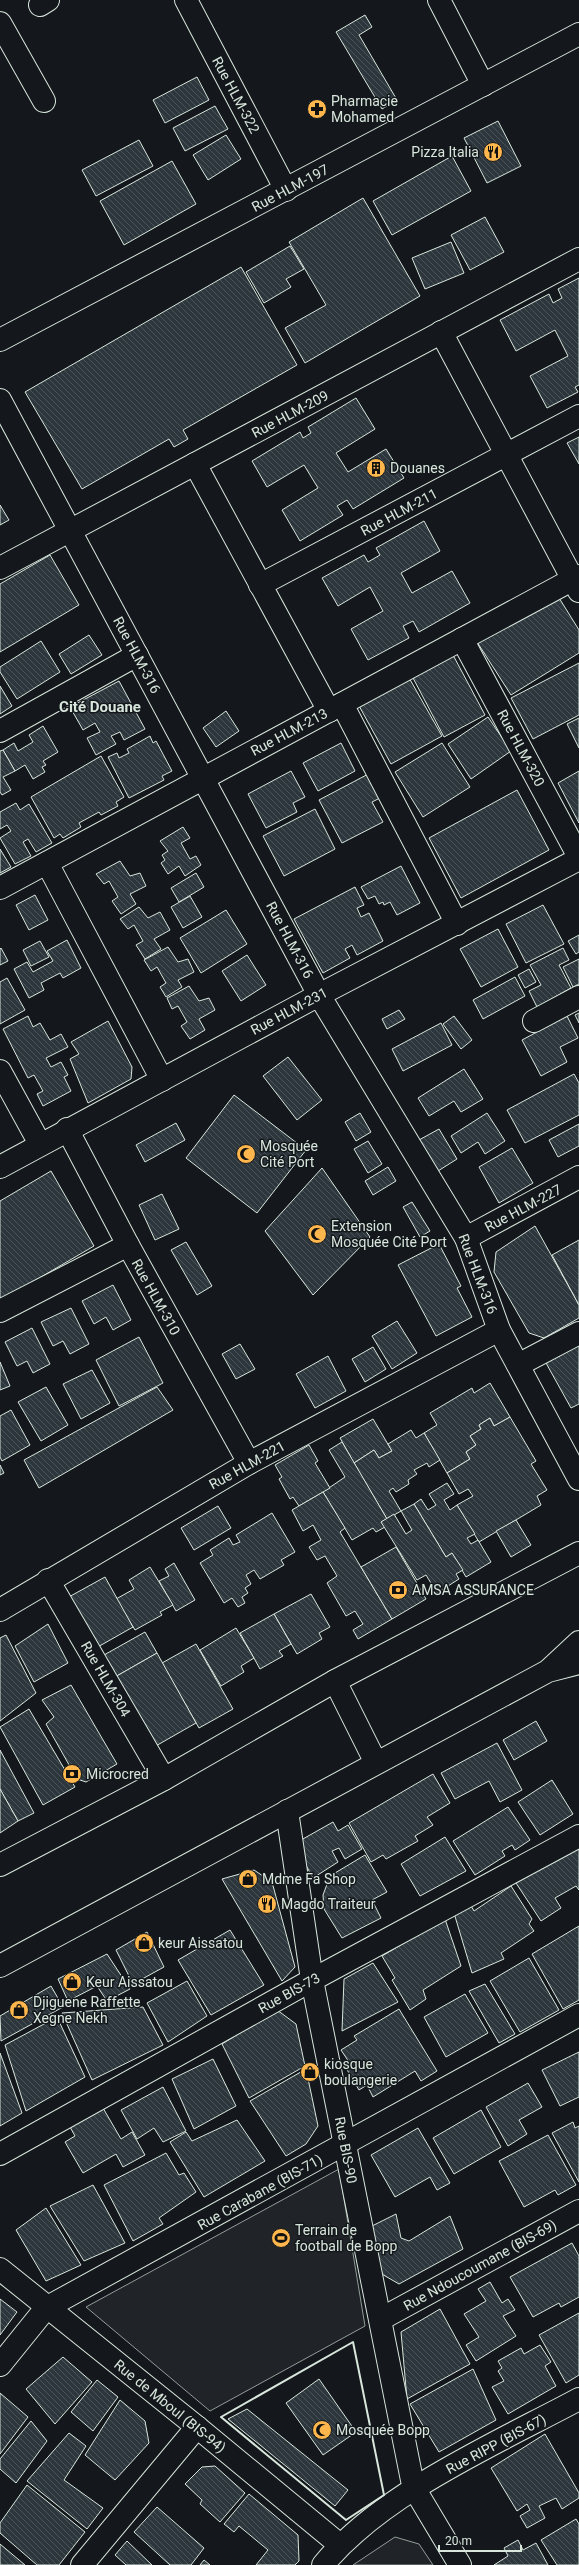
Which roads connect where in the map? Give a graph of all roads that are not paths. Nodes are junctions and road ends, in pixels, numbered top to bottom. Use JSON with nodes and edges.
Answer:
{"nodes":[{"id":1,"x":186,"y":0,"type":"edge"},
{"id":2,"x":439,"y":0,"type":"edge"},
{"id":3,"x":0,"y":23,"type":"edge"},
{"id":4,"x":579,"y":34,"type":"edge"},
{"id":5,"x":483,"y":85,"type":"junction"},
{"id":6,"x":44,"y":101,"type":"dead end"},
{"id":7,"x":286,"y":190,"type":"junction"},
{"id":8,"x":579,"y":259,"type":"edge"},
{"id":9,"x":442,"y":332,"type":"junction"},
{"id":10,"x":0,"y":340,"type":"edge"},
{"id":11,"x":0,"y":400,"type":"edge"},
{"id":12,"x":579,"y":416,"type":"edge"},
{"id":13,"x":506,"y":454,"type":"junction"},
{"id":14,"x":194,"y":464,"type":"junction"},
{"id":15,"x":70,"y":530,"type":"junction"},
{"id":16,"x":0,"y":568,"type":"edge"},
{"id":17,"x":577,"y":582,"type":"edge"},
{"id":18,"x":260,"y":585,"type":"junction"},
{"id":19,"x":462,"y":639,"type":"junction"},
{"id":20,"x":137,"y":655,"type":"junction"},
{"id":21,"x":336,"y":707,"type":"junction"},
{"id":22,"x":0,"y":731,"type":"edge"},
{"id":23,"x":203,"y":778,"type":"junction"},
{"id":24,"x":579,"y":858,"type":"edge"},
{"id":25,"x":47,"y":863,"type":"junction"},
{"id":26,"x":0,"y":888,"type":"edge"},
{"id":27,"x":457,"y":924,"type":"junction"},
{"id":28,"x":319,"y":995,"type":"junction"},
{"id":29,"x":579,"y":997,"type":"edge"},
{"id":30,"x":534,"y":1021,"type":"dead end"},
{"id":31,"x":0,"y":1071,"type":"edge"},
{"id":32,"x":162,"y":1080,"type":"junction"},
{"id":33,"x":67,"y":1130,"type":"junction"},
{"id":34,"x":40,"y":1144,"type":"junction"},
{"id":35,"x":0,"y":1166,"type":"edge"},
{"id":36,"x":579,"y":1177,"type":"edge"},
{"id":37,"x":466,"y":1238,"type":"junction"},
{"id":38,"x":128,"y":1245,"type":"junction"},
{"id":39,"x":0,"y":1311,"type":"edge"},
{"id":40,"x":499,"y":1330,"type":"junction"},
{"id":41,"x":579,"y":1333,"type":"edge"},
{"id":42,"x":518,"y":1365,"type":"junction"},
{"id":43,"x":248,"y":1463,"type":"junction"},
{"id":44,"x":577,"y":1473,"type":"edge"},
{"id":45,"x":579,"y":1553,"type":"edge"},
{"id":46,"x":48,"y":1580,"type":"junction"},
{"id":47,"x":0,"y":1610,"type":"edge"},
{"id":48,"x":579,"y":1642,"type":"edge"},
{"id":49,"x":579,"y":1663,"type":"edge"},
{"id":50,"x":548,"y":1671,"type":"junction"},
{"id":51,"x":335,"y":1681,"type":"junction"},
{"id":52,"x":376,"y":1763,"type":"junction"},
{"id":53,"x":164,"y":1779,"type":"junction"},
{"id":54,"x":288,"y":1811,"type":"junction"},
{"id":55,"x":579,"y":1836,"type":"edge"},
{"id":56,"x":0,"y":1865,"type":"edge"},
{"id":57,"x":0,"y":1966,"type":"edge"},
{"id":58,"x":312,"y":1980,"type":"junction"},
{"id":59,"x":579,"y":2015,"type":"edge"},
{"id":60,"x":345,"y":2145,"type":"junction"},
{"id":61,"x":0,"y":2154,"type":"edge"},
{"id":62,"x":579,"y":2211,"type":"edge"},
{"id":63,"x":0,"y":2269,"type":"edge"},
{"id":64,"x":46,"y":2308,"type":"junction"},
{"id":65,"x":381,"y":2320,"type":"junction"},
{"id":66,"x":0,"y":2366,"type":"edge"},
{"id":67,"x":579,"y":2399,"type":"edge"},
{"id":68,"x":197,"y":2426,"type":"junction"},
{"id":69,"x":414,"y":2488,"type":"junction"},
{"id":70,"x":340,"y":2545,"type":"junction"},
{"id":71,"x":82,"y":2565,"type":"edge"},
{"id":72,"x":324,"y":2565,"type":"edge"},
{"id":73,"x":460,"y":2565,"type":"edge"}],
"edges":[{"from":1,"to":7,"type":"street","name":"Rue HLM-322"},
{"from":2,"to":5,"type":"street"},
{"from":3,"to":6,"type":"street"},
{"from":4,"to":5,"type":"street","name":"Rue HLM-197"},
{"from":5,"to":7,"type":"street","name":"Rue HLM-197"},
{"from":7,"to":10,"type":"street","name":"Rue HLM-197"},
{"from":8,"to":9,"type":"street","name":"Rue HLM-209"},
{"from":9,"to":13,"type":"street"},
{"from":9,"to":14,"type":"street","name":"Rue HLM-209"},
{"from":11,"to":15,"type":"street","name":"Rue HLM-316"},
{"from":12,"to":13,"type":"street","name":"Rue HLM-211"},
{"from":13,"to":17,"type":"street"},
{"from":13,"to":18,"type":"street","name":"Rue HLM-211"},
{"from":14,"to":15,"type":"street","name":"Rue HLM-209"},
{"from":14,"to":18,"type":"street"},
{"from":15,"to":16,"type":"street","name":"Rue HLM-209"},
{"from":15,"to":20,"type":"street","name":"Rue HLM-316"},
{"from":17,"to":19,"type":"street","name":"Rue HLM-213"},
{"from":18,"to":21,"type":"street"},
{"from":19,"to":21,"type":"street","name":"Rue HLM-213"},
{"from":19,"to":24,"type":"street","name":"Rue HLM-320"},
{"from":20,"to":22,"type":"street"},
{"from":20,"to":23,"type":"street","name":"Rue HLM-316"},
{"from":21,"to":23,"type":"street","name":"Rue HLM-213"},
{"from":21,"to":27,"type":"street"},
{"from":23,"to":25,"type":"street","name":"Rue HLM-213"},
{"from":23,"to":28,"type":"street","name":"Rue HLM-316"},
{"from":24,"to":27,"type":"street","name":"Rue HLM-231"},
{"from":25,"to":26,"type":"street","name":"Rue HLM-213"},
{"from":25,"to":32,"type":"street"},
{"from":27,"to":28,"type":"street","name":"Rue HLM-231"},
{"from":28,"to":32,"type":"street","name":"Rue HLM-231"},
{"from":28,"to":37,"type":"street","name":"Rue HLM-316"},
{"from":29,"to":30,"type":"street"},
{"from":31,"to":34,"type":"street"},
{"from":32,"to":33,"type":"street","name":"Rue HLM-231"},
{"from":33,"to":34,"type":"street","name":"Rue HLM-231"},
{"from":33,"to":38,"type":"street","name":"Rue HLM-310"},
{"from":34,"to":35,"type":"street","name":"Rue HLM-231"},
{"from":36,"to":37,"type":"street","name":"Rue HLM-227"},
{"from":37,"to":40,"type":"street","name":"Rue HLM-316"},
{"from":38,"to":39,"type":"street"},
{"from":38,"to":43,"type":"street","name":"Rue HLM-310"},
{"from":40,"to":42,"type":"street","name":"Rue HLM-316"},
{"from":40,"to":43,"type":"street","name":"Rue HLM-221"},
{"from":41,"to":42,"type":"street"},
{"from":42,"to":44,"type":"street","name":"Rue HLM-316"},
{"from":43,"to":46,"type":"street","name":"Rue HLM-221"},
{"from":45,"to":51,"type":"street"},
{"from":46,"to":47,"type":"street","name":"Rue HLM-221"},
{"from":46,"to":53,"type":"street","name":"Rue HLM-304"},
{"from":48,"to":50,"type":"street"},
{"from":49,"to":50,"type":"street"},
{"from":50,"to":52,"type":"street"},
{"from":51,"to":52,"type":"street"},
{"from":51,"to":53,"type":"street"},
{"from":52,"to":54,"type":"street"},
{"from":53,"to":56,"type":"street"},
{"from":54,"to":57,"type":"street"},
{"from":54,"to":58,"type":"street","name":"Rue BIS-90"},
{"from":55,"to":58,"type":"street","name":"Rue BIS-73"},
{"from":58,"to":60,"type":"street","name":"Rue BIS-90"},
{"from":58,"to":61,"type":"street","name":"Rue BIS-73"},
{"from":59,"to":60,"type":"street","name":"Rue Carabane (BIS-71)"},
{"from":60,"to":64,"type":"street","name":"Rue Carabane (BIS-71)"},
{"from":60,"to":65,"type":"street","name":"Rue BIS-90"},
{"from":62,"to":65,"type":"street","name":"Rue Ndoucoumane (BIS-69)"},
{"from":63,"to":64,"type":"street","name":"Rue de Mboul (BIS-94)"},
{"from":64,"to":66,"type":"street","name":"Rue Carabane (BIS-71)"},
{"from":64,"to":68,"type":"street","name":"Rue de Mboul (BIS-94)"},
{"from":65,"to":69,"type":"street","name":"Rue BIS-90"},
{"from":67,"to":69,"type":"street","name":"Rue RIPP (BIS-67)"},
{"from":68,"to":70,"type":"street","name":"Rue de Mboul (BIS-94)"},
{"from":68,"to":71,"type":"street"},
{"from":69,"to":70,"type":"street","name":"Rue RIPP (BIS-67)"},
{"from":69,"to":73,"type":"street","name":"Rue BIS-90"},
{"from":70,"to":72,"type":"street","name":"Rue RIPP (BIS-67)"}]}
